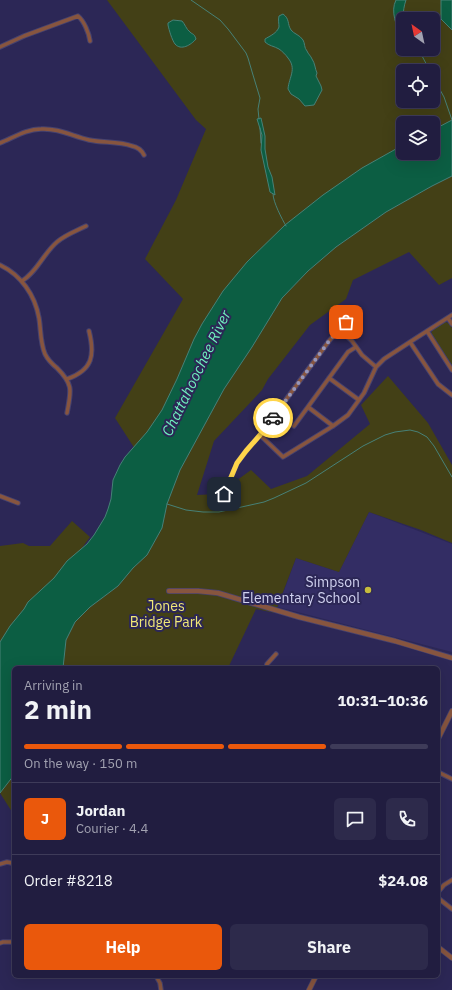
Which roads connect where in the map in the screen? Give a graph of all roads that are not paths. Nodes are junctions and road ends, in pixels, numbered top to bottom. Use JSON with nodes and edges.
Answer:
{"nodes":[{"id":1,"x":90,"y":41,"type":"dead end"},
{"id":2,"x":0,"y":47,"type":"edge"},
{"id":3,"x":0,"y":143,"type":"edge"},
{"id":4,"x":144,"y":155,"type":"dead end"},
{"id":5,"x":86,"y":226,"type":"dead end"},
{"id":6,"x":0,"y":265,"type":"edge"},
{"id":7,"x":22,"y":281,"type":"junction"},
{"id":8,"x":352,"y":315,"type":"dead end"},
{"id":9,"x":452,"y":315,"type":"edge"},
{"id":10,"x":448,"y":318,"type":"junction"},
{"id":11,"x":452,"y":324,"type":"edge"},
{"id":12,"x":339,"y":329,"type":"junction"},
{"id":13,"x":90,"y":331,"type":"dead end"},
{"id":14,"x":426,"y":331,"type":"junction"},
{"id":15,"x":410,"y":342,"type":"junction"},
{"id":16,"x":356,"y":347,"type":"junction"},
{"id":17,"x":376,"y":368,"type":"junction"},
{"id":18,"x":452,"y":370,"type":"edge"},
{"id":19,"x":329,"y":378,"type":"junction"},
{"id":20,"x":67,"y":379,"type":"junction"},
{"id":21,"x":452,"y":395,"type":"edge"},
{"id":22,"x":359,"y":400,"type":"junction"},
{"id":23,"x":308,"y":407,"type":"junction"},
{"id":24,"x":67,"y":413,"type":"dead end"},
{"id":25,"x":294,"y":426,"type":"dead end"},
{"id":26,"x":333,"y":426,"type":"junction"},
{"id":27,"x":260,"y":435,"type":"junction"},
{"id":28,"x":224,"y":494,"type":"dead end"},
{"id":29,"x":0,"y":496,"type":"edge"},
{"id":30,"x":18,"y":503,"type":"dead end"},
{"id":31,"x":170,"y":591,"type":"dead end"},
{"id":32,"x":276,"y":654,"type":"dead end"},
{"id":33,"x":452,"y":658,"type":"edge"},
{"id":34,"x":266,"y":666,"type":"edge"},
{"id":35,"x":452,"y":711,"type":"edge"},
{"id":36,"x":440,"y":735,"type":"edge"},
{"id":37,"x":440,"y":773,"type":"edge"},
{"id":38,"x":452,"y":779,"type":"edge"},
{"id":39,"x":12,"y":863,"type":"edge"},
{"id":40,"x":0,"y":864,"type":"edge"},
{"id":41,"x":452,"y":880,"type":"edge"},
{"id":42,"x":440,"y":890,"type":"edge"},
{"id":43,"x":440,"y":900,"type":"edge"},
{"id":44,"x":452,"y":909,"type":"edge"},
{"id":45,"x":12,"y":942,"type":"edge"},
{"id":46,"x":0,"y":943,"type":"edge"},
{"id":47,"x":440,"y":949,"type":"edge"},
{"id":48,"x":452,"y":958,"type":"edge"},
{"id":49,"x":157,"y":978,"type":"edge"},
{"id":50,"x":315,"y":978,"type":"edge"},
{"id":51,"x":161,"y":990,"type":"edge"},
{"id":52,"x":309,"y":990,"type":"edge"}],
"edges":[{"from":1,"to":2,"type":"street"},
{"from":3,"to":4,"type":"street"},
{"from":5,"to":7,"type":"street"},
{"from":6,"to":7,"type":"street"},
{"from":7,"to":20,"type":"street"},
{"from":8,"to":12,"type":"street"},
{"from":9,"to":10,"type":"street"},
{"from":10,"to":11,"type":"street"},
{"from":10,"to":14,"type":"street"},
{"from":12,"to":16,"type":"street"},
{"from":12,"to":27,"type":"street"},
{"from":13,"to":20,"type":"street"},
{"from":14,"to":15,"type":"street"},
{"from":14,"to":18,"type":"street"},
{"from":15,"to":17,"type":"street"},
{"from":15,"to":21,"type":"street"},
{"from":16,"to":17,"type":"street"},
{"from":16,"to":19,"type":"street"},
{"from":17,"to":22,"type":"street"},
{"from":19,"to":22,"type":"street"},
{"from":19,"to":23,"type":"street"},
{"from":20,"to":24,"type":"street"},
{"from":22,"to":26,"type":"street"},
{"from":23,"to":25,"type":"street"},
{"from":23,"to":26,"type":"street"},
{"from":26,"to":27,"type":"street"},
{"from":27,"to":28,"type":"street"},
{"from":29,"to":30,"type":"street"},
{"from":31,"to":33,"type":"street"},
{"from":32,"to":34,"type":"street"},
{"from":35,"to":36,"type":"street"},
{"from":37,"to":38,"type":"street"},
{"from":39,"to":40,"type":"street"},
{"from":41,"to":42,"type":"street"},
{"from":43,"to":44,"type":"street"},
{"from":45,"to":46,"type":"street"},
{"from":47,"to":48,"type":"street"},
{"from":49,"to":51,"type":"street"},
{"from":50,"to":52,"type":"street"}]}
